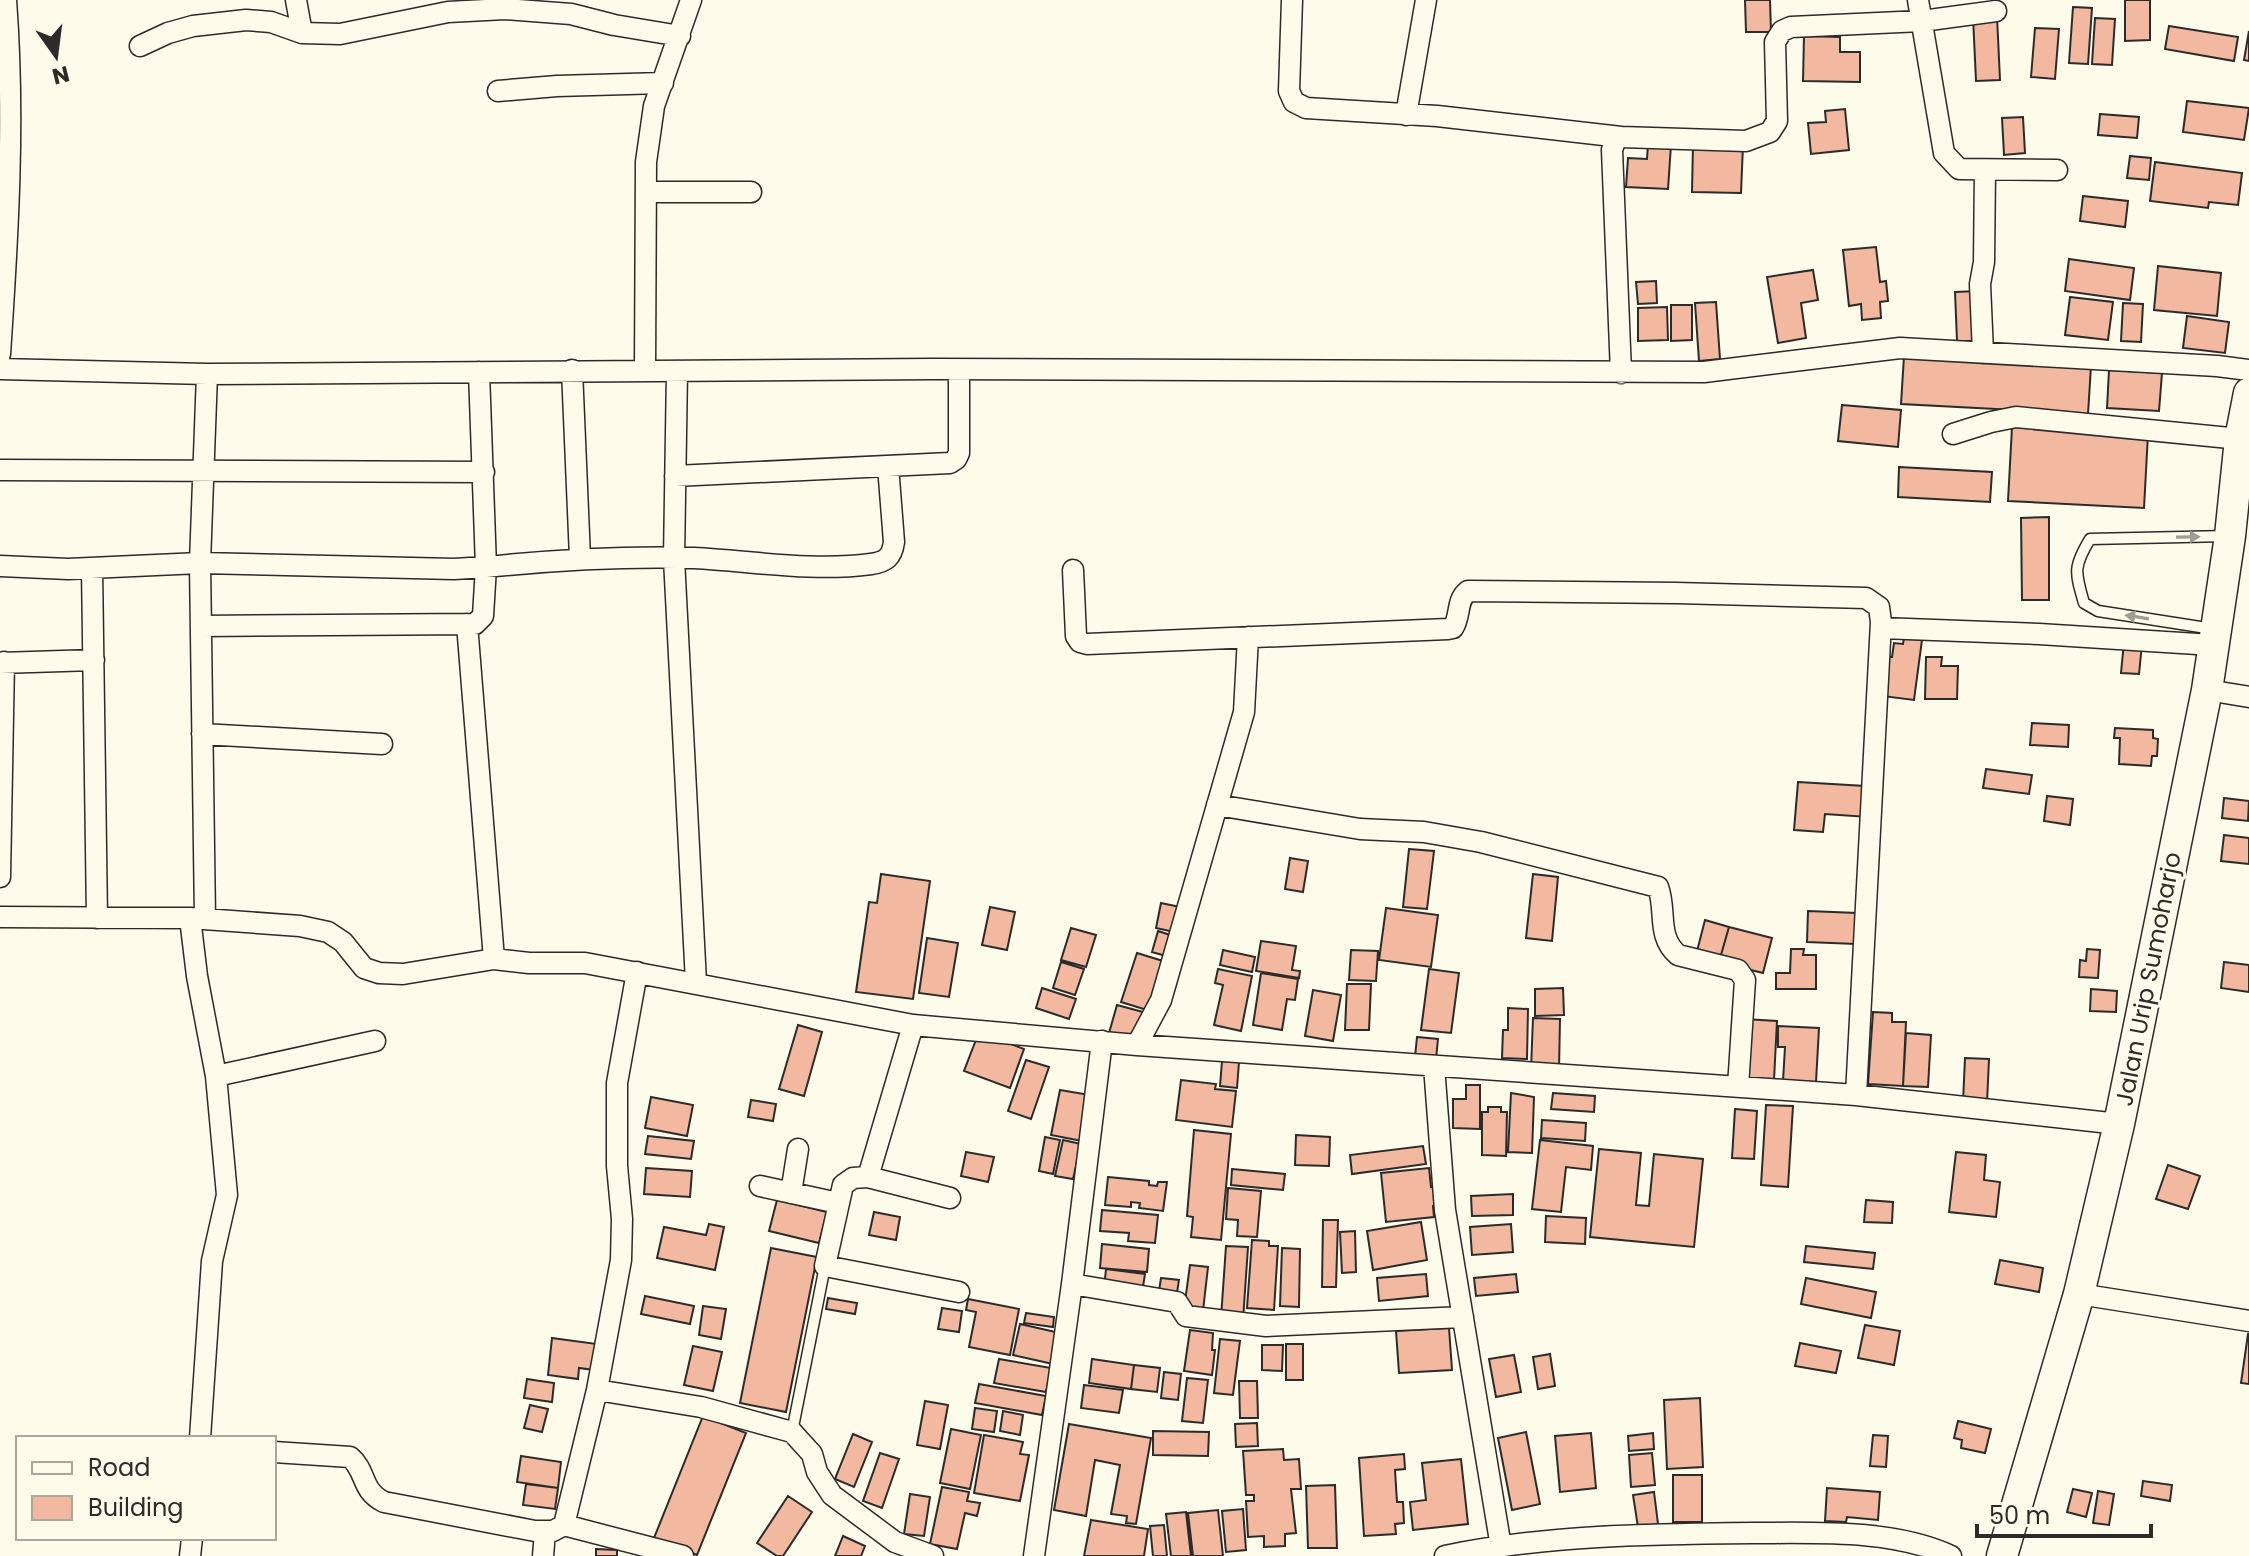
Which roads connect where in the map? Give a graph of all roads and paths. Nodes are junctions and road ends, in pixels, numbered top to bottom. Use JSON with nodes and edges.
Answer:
{"nodes":[{"id":1,"x":6,"y":0,"type":"edge"},
{"id":2,"x":296,"y":0,"type":"edge"},
{"id":3,"x":691,"y":0,"type":"edge"},
{"id":4,"x":1292,"y":0,"type":"edge"},
{"id":5,"x":1426,"y":0,"type":"edge"},
{"id":6,"x":1918,"y":0,"type":"edge"},
{"id":7,"x":1996,"y":11,"type":"dead end"},
{"id":8,"x":1922,"y":21,"type":"junction"},
{"id":9,"x":4,"y":26,"type":"edge"},
{"id":10,"x":302,"y":33,"type":"junction"},
{"id":11,"x":680,"y":36,"type":"junction"},
{"id":12,"x":140,"y":46,"type":"dead end"},
{"id":13,"x":663,"y":83,"type":"junction"},
{"id":14,"x":498,"y":91,"type":"dead end"},
{"id":15,"x":1406,"y":115,"type":"junction"},
{"id":16,"x":5,"y":132,"type":"edge"},
{"id":17,"x":1621,"y":137,"type":"junction"},
{"id":18,"x":1985,"y":170,"type":"junction"},
{"id":19,"x":2057,"y":170,"type":"dead end"},
{"id":20,"x":5,"y":171,"type":"edge"},
{"id":21,"x":646,"y":192,"type":"junction"},
{"id":22,"x":751,"y":192,"type":"dead end"},
{"id":23,"x":3,"y":273,"type":"edge"},
{"id":24,"x":1983,"y":353,"type":"junction"},
{"id":25,"x":0,"y":354,"type":"edge"},
{"id":26,"x":0,"y":369,"type":"edge"},
{"id":27,"x":572,"y":370,"type":"junction"},
{"id":28,"x":959,"y":370,"type":"junction"},
{"id":29,"x":2249,"y":370,"type":"edge"},
{"id":30,"x":645,"y":371,"type":"junction"},
{"id":31,"x":677,"y":371,"type":"junction"},
{"id":32,"x":479,"y":372,"type":"junction"},
{"id":33,"x":1621,"y":373,"type":"junction"},
{"id":34,"x":207,"y":374,"type":"junction"},
{"id":35,"x":2249,"y":393,"type":"edge"},
{"id":36,"x":1953,"y":434,"type":"dead end"},
{"id":37,"x":2240,"y":439,"type":"junction"},
{"id":38,"x":888,"y":466,"type":"junction"},
{"id":39,"x":0,"y":470,"type":"edge"},
{"id":40,"x":203,"y":472,"type":"junction"},
{"id":41,"x":484,"y":472,"type":"junction"},
{"id":42,"x":675,"y":476,"type":"junction"},
{"id":43,"x":2230,"y":536,"type":"junction"},
{"id":44,"x":580,"y":558,"type":"junction"},
{"id":45,"x":674,"y":559,"type":"junction"},
{"id":46,"x":200,"y":563,"type":"junction"},
{"id":47,"x":0,"y":566,"type":"edge"},
{"id":48,"x":486,"y":567,"type":"junction"},
{"id":49,"x":92,"y":568,"type":"junction"},
{"id":50,"x":1073,"y":570,"type":"dead end"},
{"id":51,"x":467,"y":624,"type":"junction"},
{"id":52,"x":201,"y":626,"type":"junction"},
{"id":53,"x":1881,"y":628,"type":"junction"},
{"id":54,"x":1248,"y":637,"type":"junction"},
{"id":55,"x":2214,"y":637,"type":"junction"},
{"id":56,"x":94,"y":660,"type":"junction"},
{"id":57,"x":2,"y":662,"type":"edge"},
{"id":58,"x":2207,"y":690,"type":"junction"},
{"id":59,"x":2249,"y":697,"type":"edge"},
{"id":60,"x":202,"y":734,"type":"junction"},
{"id":61,"x":382,"y":744,"type":"dead end"},
{"id":62,"x":1217,"y":805,"type":"junction"},
{"id":63,"x":0,"y":877,"type":"edge"},
{"id":64,"x":0,"y":917,"type":"edge"},
{"id":65,"x":97,"y":918,"type":"junction"},
{"id":66,"x":197,"y":918,"type":"junction"},
{"id":67,"x":494,"y":959,"type":"junction"},
{"id":68,"x":637,"y":972,"type":"junction"},
{"id":69,"x":696,"y":982,"type":"junction"},
{"id":70,"x":913,"y":1025,"type":"junction"},
{"id":71,"x":375,"y":1041,"type":"dead end"},
{"id":72,"x":1102,"y":1041,"type":"junction"},
{"id":73,"x":1137,"y":1045,"type":"junction"},
{"id":74,"x":1434,"y":1066,"type":"junction"},
{"id":75,"x":216,"y":1076,"type":"junction"},
{"id":76,"x":1738,"y":1087,"type":"junction"},
{"id":77,"x":1856,"y":1095,"type":"junction"},
{"id":78,"x":2119,"y":1124,"type":"junction"},
{"id":79,"x":798,"y":1149,"type":"dead end"},
{"id":80,"x":868,"y":1177,"type":"junction"},
{"id":81,"x":760,"y":1186,"type":"dead end"},
{"id":82,"x":791,"y":1193,"type":"junction"},
{"id":83,"x":950,"y":1198,"type":"dead end"},
{"id":84,"x":838,"y":1203,"type":"junction"},
{"id":85,"x":825,"y":1266,"type":"junction"},
{"id":86,"x":1072,"y":1284,"type":"junction"},
{"id":87,"x":959,"y":1292,"type":"dead end"},
{"id":88,"x":2079,"y":1294,"type":"junction"},
{"id":89,"x":1463,"y":1317,"type":"junction"},
{"id":90,"x":2249,"y":1321,"type":"edge"},
{"id":91,"x":597,"y":1390,"type":"junction"},
{"id":92,"x":792,"y":1432,"type":"junction"},
{"id":93,"x":200,"y":1436,"type":"edge"},
{"id":94,"x":276,"y":1452,"type":"edge"},
{"id":95,"x":555,"y":1528,"type":"junction"},
{"id":96,"x":1501,"y":1547,"type":"junction"},
{"id":97,"x":892,"y":1549,"type":"edge"},
{"id":98,"x":543,"y":1556,"type":"edge"},
{"id":99,"x":683,"y":1556,"type":"edge"},
{"id":100,"x":933,"y":1556,"type":"edge"},
{"id":101,"x":1034,"y":1556,"type":"edge"},
{"id":102,"x":1445,"y":1556,"type":"edge"},
{"id":103,"x":1951,"y":1556,"type":"edge"},
{"id":104,"x":2002,"y":1556,"type":"edge"}],
"edges":[{"from":1,"to":9,"type":"street"},
{"from":2,"to":10,"type":"street"},
{"from":3,"to":11,"type":"street"},
{"from":4,"to":15,"type":"street"},
{"from":5,"to":15,"type":"street"},
{"from":6,"to":8,"type":"street"},
{"from":7,"to":8,"type":"street"},
{"from":8,"to":17,"type":"street"},
{"from":8,"to":18,"type":"street"},
{"from":9,"to":16,"type":"street"},
{"from":10,"to":11,"type":"street"},
{"from":10,"to":12,"type":"street"},
{"from":11,"to":13,"type":"street"},
{"from":13,"to":14,"type":"street"},
{"from":13,"to":21,"type":"street"},
{"from":15,"to":17,"type":"street"},
{"from":16,"to":20,"type":"street"},
{"from":17,"to":33,"type":"street"},
{"from":18,"to":19,"type":"street"},
{"from":18,"to":24,"type":"street"},
{"from":20,"to":23,"type":"street"},
{"from":21,"to":22,"type":"street"},
{"from":21,"to":30,"type":"street"},
{"from":23,"to":25,"type":"street"},
{"from":24,"to":29,"type":"street"},
{"from":24,"to":33,"type":"street"},
{"from":26,"to":34,"type":"street"},
{"from":27,"to":30,"type":"street"},
{"from":27,"to":32,"type":"street"},
{"from":27,"to":44,"type":"street"},
{"from":28,"to":31,"type":"street"},
{"from":28,"to":33,"type":"street"},
{"from":28,"to":38,"type":"street"},
{"from":30,"to":31,"type":"street"},
{"from":31,"to":42,"type":"street"},
{"from":32,"to":34,"type":"street"},
{"from":32,"to":41,"type":"street"},
{"from":34,"to":40,"type":"street"},
{"from":35,"to":37,"type":"main road","name":"Jalan Urip Sumoharjo"},
{"from":36,"to":37,"type":"street"},
{"from":37,"to":43,"type":"main road","name":"Jalan Urip Sumoharjo"},
{"from":38,"to":42,"type":"street"},
{"from":38,"to":45,"type":"street"},
{"from":39,"to":40,"type":"street"},
{"from":40,"to":41,"type":"street"},
{"from":40,"to":46,"type":"street"},
{"from":41,"to":48,"type":"street"},
{"from":42,"to":45,"type":"street"},
{"from":43,"to":55,"type":"main road","name":"Jalan Urip Sumoharjo"},
{"from":55,"to":43,"type":"lane","one_way":true},
{"from":44,"to":45,"type":"street"},
{"from":44,"to":48,"type":"street"},
{"from":45,"to":69,"type":"street"},
{"from":46,"to":48,"type":"street"},
{"from":46,"to":49,"type":"street"},
{"from":46,"to":52,"type":"street"},
{"from":47,"to":49,"type":"street"},
{"from":48,"to":51,"type":"street"},
{"from":49,"to":56,"type":"street"},
{"from":50,"to":54,"type":"street"},
{"from":51,"to":52,"type":"street"},
{"from":51,"to":67,"type":"street"},
{"from":52,"to":60,"type":"street"},
{"from":53,"to":54,"type":"street"},
{"from":53,"to":55,"type":"street"},
{"from":53,"to":77,"type":"street"},
{"from":54,"to":62,"type":"street"},
{"from":55,"to":58,"type":"main road","name":"Jalan Urip Sumoharjo"},
{"from":56,"to":57,"type":"street"},
{"from":56,"to":65,"type":"street"},
{"from":57,"to":63,"type":"street"},
{"from":58,"to":59,"type":"street"},
{"from":58,"to":78,"type":"main road","name":"Jalan Urip Sumoharjo"},
{"from":60,"to":61,"type":"street"},
{"from":60,"to":66,"type":"street"},
{"from":62,"to":73,"type":"street"},
{"from":62,"to":76,"type":"street"},
{"from":64,"to":65,"type":"street"},
{"from":65,"to":66,"type":"street"},
{"from":66,"to":67,"type":"street"},
{"from":66,"to":75,"type":"street"},
{"from":67,"to":68,"type":"street"},
{"from":68,"to":69,"type":"street"},
{"from":68,"to":91,"type":"street"},
{"from":69,"to":70,"type":"street"},
{"from":70,"to":72,"type":"street"},
{"from":70,"to":80,"type":"street"},
{"from":71,"to":75,"type":"street"},
{"from":72,"to":73,"type":"street"},
{"from":72,"to":86,"type":"street"},
{"from":73,"to":74,"type":"street"},
{"from":74,"to":76,"type":"street"},
{"from":74,"to":89,"type":"street"},
{"from":75,"to":93,"type":"street"},
{"from":76,"to":77,"type":"street"},
{"from":77,"to":78,"type":"street"},
{"from":78,"to":88,"type":"main road","name":"Jalan Urip Sumoharjo"},
{"from":79,"to":82,"type":"street"},
{"from":80,"to":83,"type":"street"},
{"from":80,"to":84,"type":"street"},
{"from":81,"to":82,"type":"street"},
{"from":82,"to":84,"type":"street"},
{"from":84,"to":85,"type":"street"},
{"from":85,"to":87,"type":"street"},
{"from":85,"to":92,"type":"lane"},
{"from":86,"to":89,"type":"street"},
{"from":86,"to":101,"type":"street"},
{"from":88,"to":90,"type":"street"},
{"from":88,"to":104,"type":"main road","name":"Jalan Urip Sumoharjo"},
{"from":89,"to":96,"type":"street"},
{"from":91,"to":92,"type":"street"},
{"from":91,"to":95,"type":"street"},
{"from":92,"to":97,"type":"street"},
{"from":94,"to":95,"type":"street"},
{"from":95,"to":98,"type":"street"},
{"from":95,"to":99,"type":"street"},
{"from":96,"to":102,"type":"street"},
{"from":96,"to":103,"type":"street"},
{"from":97,"to":100,"type":"street"}]}
